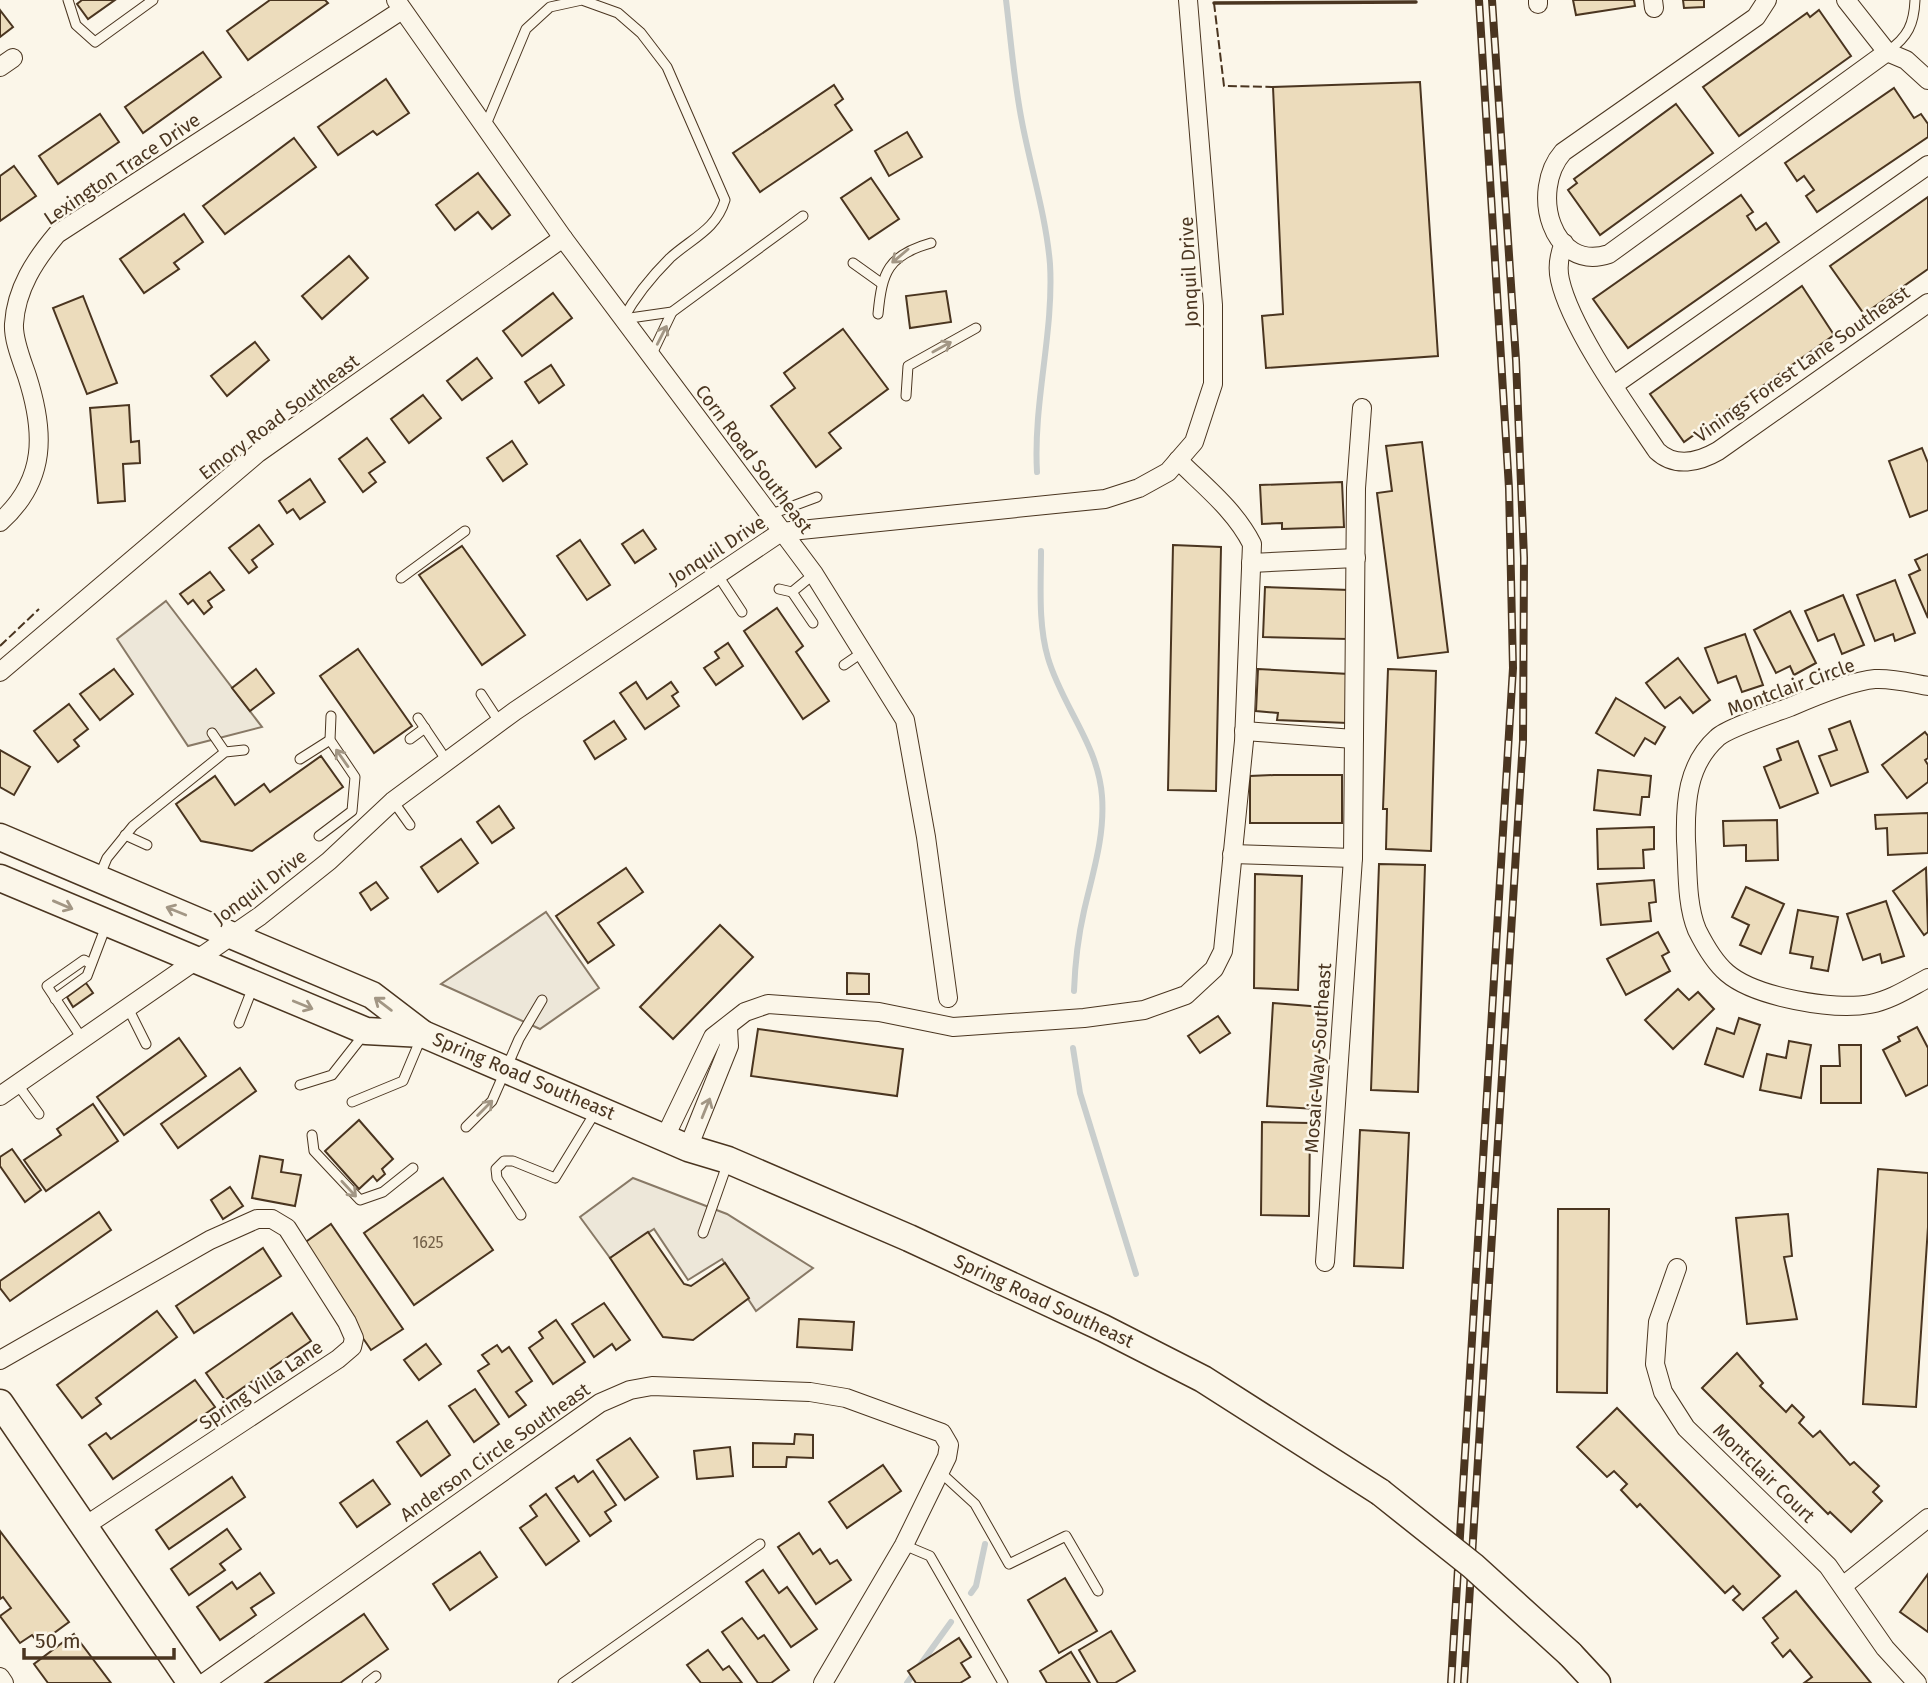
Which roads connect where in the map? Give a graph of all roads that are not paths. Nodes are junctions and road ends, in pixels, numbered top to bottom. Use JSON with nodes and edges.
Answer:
{"nodes":[{"id":1,"x":68,"y":0,"type":"edge"},
{"id":2,"x":153,"y":0,"type":"edge"},
{"id":3,"x":1188,"y":0,"type":"edge"},
{"id":4,"x":1767,"y":0,"type":"edge"},
{"id":5,"x":1846,"y":0,"type":"edge"},
{"id":6,"x":1915,"y":0,"type":"edge"},
{"id":7,"x":399,"y":5,"type":"edge"},
{"id":8,"x":1887,"y":52,"type":"junction"},
{"id":9,"x":1928,"y":80,"type":"edge"},
{"id":10,"x":485,"y":127,"type":"junction"},
{"id":11,"x":1928,"y":165,"type":"edge"},
{"id":12,"x":803,"y":216,"type":"dead end"},
{"id":13,"x":563,"y":238,"type":"junction"},
{"id":14,"x":930,"y":243,"type":"dead end"},
{"id":15,"x":1564,"y":243,"type":"junction"},
{"id":16,"x":853,"y":263,"type":"dead end"},
{"id":17,"x":881,"y":284,"type":"junction"},
{"id":18,"x":1928,"y":303,"type":"edge"},
{"id":19,"x":672,"y":312,"type":"junction"},
{"id":20,"x":878,"y":314,"type":"dead end"},
{"id":21,"x":623,"y":319,"type":"junction"},
{"id":22,"x":976,"y":328,"type":"dead end"},
{"id":23,"x":651,"y":356,"type":"junction"},
{"id":24,"x":1614,"y":385,"type":"junction"},
{"id":25,"x":906,"y":396,"type":"dead end"},
{"id":26,"x":1362,"y":408,"type":"dead end"},
{"id":27,"x":1178,"y":460,"type":"junction"},
{"id":28,"x":817,"y":497,"type":"dead end"},
{"id":29,"x":769,"y":515,"type":"junction"},
{"id":30,"x":0,"y":522,"type":"edge"},
{"id":31,"x":465,"y":531,"type":"dead end"},
{"id":32,"x":781,"y":532,"type":"junction"},
{"id":33,"x":1356,"y":558,"type":"junction"},
{"id":34,"x":1251,"y":563,"type":"junction"},
{"id":35,"x":716,"y":574,"type":"junction"},
{"id":36,"x":814,"y":574,"type":"junction"},
{"id":37,"x":401,"y":578,"type":"dead end"},
{"id":38,"x":779,"y":589,"type":"dead end"},
{"id":39,"x":792,"y":592,"type":"junction"},
{"id":40,"x":742,"y":612,"type":"dead end"},
{"id":41,"x":813,"y":623,"type":"dead end"},
{"id":42,"x":864,"y":650,"type":"junction"},
{"id":43,"x":844,"y":665,"type":"dead end"},
{"id":44,"x":0,"y":673,"type":"edge"},
{"id":45,"x":1928,"y":686,"type":"edge"},
{"id":46,"x":481,"y":694,"type":"dead end"},
{"id":47,"x":331,"y":716,"type":"dead end"},
{"id":48,"x":418,"y":718,"type":"dead end"},
{"id":49,"x":500,"y":723,"type":"junction"},
{"id":50,"x":425,"y":728,"type":"junction"},
{"id":51,"x":1244,"y":732,"type":"junction"},
{"id":52,"x":212,"y":733,"type":"dead end"},
{"id":53,"x":410,"y":739,"type":"dead end"},
{"id":54,"x":1354,"y":739,"type":"junction"},
{"id":55,"x":330,"y":740,"type":"junction"},
{"id":56,"x":244,"y":750,"type":"dead end"},
{"id":57,"x":225,"y":752,"type":"junction"},
{"id":58,"x":300,"y":759,"type":"dead end"},
{"id":59,"x":447,"y":761,"type":"junction"},
{"id":60,"x":393,"y":801,"type":"junction"},
{"id":61,"x":342,"y":818,"type":"junction"},
{"id":62,"x":410,"y":825,"type":"dead end"},
{"id":63,"x":125,"y":835,"type":"junction"},
{"id":64,"x":356,"y":835,"type":"junction"},
{"id":65,"x":0,"y":836,"type":"edge"},
{"id":66,"x":318,"y":836,"type":"dead end"},
{"id":67,"x":146,"y":845,"type":"dead end"},
{"id":68,"x":1232,"y":854,"type":"junction"},
{"id":69,"x":1353,"y":858,"type":"junction"},
{"id":70,"x":0,"y":878,"type":"edge"},
{"id":71,"x":98,"y":878,"type":"junction"},
{"id":72,"x":107,"y":923,"type":"junction"},
{"id":73,"x":233,"y":934,"type":"junction"},
{"id":74,"x":195,"y":960,"type":"junction"},
{"id":75,"x":91,"y":964,"type":"junction"},
{"id":76,"x":1928,"y":978,"type":"edge"},
{"id":77,"x":254,"y":985,"type":"junction"},
{"id":78,"x":948,"y":998,"type":"dead end"},
{"id":79,"x":55,"y":999,"type":"junction"},
{"id":80,"x":542,"y":1000,"type":"dead end"},
{"id":81,"x":128,"y":1009,"type":"junction"},
{"id":82,"x":239,"y":1023,"type":"dead end"},
{"id":83,"x":728,"y":1028,"type":"junction"},
{"id":84,"x":366,"y":1031,"type":"junction"},
{"id":85,"x":423,"y":1034,"type":"junction"},
{"id":86,"x":83,"y":1040,"type":"junction"},
{"id":87,"x":146,"y":1044,"type":"dead end"},
{"id":88,"x":504,"y":1078,"type":"junction"},
{"id":89,"x":18,"y":1085,"type":"junction"},
{"id":90,"x":300,"y":1085,"type":"dead end"},
{"id":91,"x":0,"y":1096,"type":"edge"},
{"id":92,"x":352,"y":1101,"type":"dead end"},
{"id":93,"x":598,"y":1108,"type":"junction"},
{"id":94,"x":39,"y":1114,"type":"dead end"},
{"id":95,"x":466,"y":1127,"type":"dead end"},
{"id":96,"x":312,"y":1135,"type":"dead end"},
{"id":97,"x":677,"y":1142,"type":"junction"},
{"id":98,"x":729,"y":1160,"type":"junction"},
{"id":99,"x":413,"y":1168,"type":"dead end"},
{"id":100,"x":521,"y":1215,"type":"dead end"},
{"id":101,"x":703,"y":1233,"type":"dead end"},
{"id":102,"x":1325,"y":1262,"type":"dead end"},
{"id":103,"x":1677,"y":1268,"type":"dead end"},
{"id":104,"x":0,"y":1360,"type":"edge"},
{"id":105,"x":1,"y":1406,"type":"edge"},
{"id":106,"x":940,"y":1472,"type":"junction"},
{"id":107,"x":1928,"y":1518,"type":"edge"},
{"id":108,"x":85,"y":1527,"type":"junction"},
{"id":109,"x":760,"y":1544,"type":"dead end"},
{"id":110,"x":904,"y":1545,"type":"junction"},
{"id":111,"x":1844,"y":1585,"type":"junction"},
{"id":112,"x":1098,"y":1591,"type":"dead end"},
{"id":113,"x":376,"y":1676,"type":"dead end"},
{"id":114,"x":0,"y":1677,"type":"edge"},
{"id":115,"x":4,"y":1683,"type":"edge"},
{"id":116,"x":191,"y":1683,"type":"edge"},
{"id":117,"x":204,"y":1683,"type":"edge"},
{"id":118,"x":367,"y":1683,"type":"edge"},
{"id":119,"x":563,"y":1683,"type":"edge"},
{"id":120,"x":824,"y":1683,"type":"edge"},
{"id":121,"x":1003,"y":1683,"type":"edge"},
{"id":122,"x":1597,"y":1683,"type":"edge"},
{"id":123,"x":1917,"y":1683,"type":"edge"}],
"edges":[{"from":1,"to":2,"type":"lane"},
{"from":3,"to":27,"type":"street","name":"Jonquil Drive"},
{"from":4,"to":15,"type":"street"},
{"from":5,"to":8,"type":"street"},
{"from":6,"to":8,"type":"lane"},
{"from":7,"to":10,"type":"street","name":"Corn Road Southeast"},
{"from":7,"to":30,"type":"street","name":"Lexington Trace Drive"},
{"from":8,"to":9,"type":"street"},
{"from":8,"to":15,"type":"street"},
{"from":10,"to":13,"type":"street","name":"Corn Road Southeast"},
{"from":10,"to":21,"type":"lane"},
{"from":11,"to":24,"type":"street"},
{"from":12,"to":19,"type":"lane"},
{"from":13,"to":21,"type":"street","name":"Corn Road Southeast"},
{"from":13,"to":44,"type":"street","name":"Emory Road Southeast"},
{"from":14,"to":17,"type":"lane","one_way":true},
{"from":15,"to":24,"type":"street","name":"Vinings Forest Lane Southeast"},
{"from":16,"to":17,"type":"lane"},
{"from":17,"to":20,"type":"lane"},
{"from":18,"to":24,"type":"street","name":"Vinings Forest Lane Southeast"},
{"from":19,"to":21,"type":"lane"},
{"from":23,"to":19,"type":"lane","one_way":true},
{"from":21,"to":23,"type":"street","name":"Corn Road Southeast"},
{"from":25,"to":22,"type":"lane","one_way":true},
{"from":23,"to":29,"type":"street","name":"Corn Road Southeast"},
{"from":26,"to":33,"type":"street","name":"Mosaic Way Southeast"},
{"from":27,"to":32,"type":"street","name":"Jonquil Drive"},
{"from":27,"to":34,"type":"street"},
{"from":28,"to":29,"type":"lane"},
{"from":29,"to":32,"type":"street","name":"Corn Road Southeast"},
{"from":31,"to":37,"type":"lane"},
{"from":32,"to":35,"type":"street","name":"Jonquil Drive"},
{"from":32,"to":36,"type":"street","name":"Corn Road Southeast"},
{"from":33,"to":34,"type":"street"},
{"from":33,"to":54,"type":"street","name":"Mosaic Way Southeast"},
{"from":34,"to":51,"type":"street"},
{"from":35,"to":40,"type":"lane"},
{"from":35,"to":49,"type":"street","name":"Jonquil Drive"},
{"from":36,"to":39,"type":"lane"},
{"from":36,"to":42,"type":"street","name":"Corn Road Southeast"},
{"from":38,"to":39,"type":"lane"},
{"from":39,"to":41,"type":"lane"},
{"from":42,"to":43,"type":"lane"},
{"from":42,"to":78,"type":"street","name":"Corn Road Southeast"},
{"from":45,"to":76,"type":"street","name":"Montclair Circle"},
{"from":46,"to":49,"type":"lane"},
{"from":47,"to":55,"type":"lane"},
{"from":48,"to":50,"type":"lane"},
{"from":49,"to":59,"type":"street","name":"Jonquil Drive"},
{"from":50,"to":53,"type":"lane"},
{"from":50,"to":59,"type":"lane"},
{"from":51,"to":54,"type":"street"},
{"from":51,"to":68,"type":"street"},
{"from":52,"to":57,"type":"lane"},
{"from":54,"to":69,"type":"street","name":"Mosaic Way Southeast"},
{"from":55,"to":58,"type":"lane"},
{"from":61,"to":55,"type":"lane","one_way":true},
{"from":56,"to":57,"type":"lane"},
{"from":57,"to":63,"type":"lane"},
{"from":59,"to":60,"type":"street","name":"Jonquil Drive"},
{"from":60,"to":62,"type":"lane"},
{"from":60,"to":64,"type":"street","name":"Jonquil Drive"},
{"from":61,"to":64,"type":"lane"},
{"from":61,"to":66,"type":"lane"},
{"from":63,"to":67,"type":"lane"},
{"from":63,"to":71,"type":"lane"},
{"from":64,"to":73,"type":"street","name":"Jonquil Drive"},
{"from":65,"to":71,"type":"main road","name":"Spring Road Southeast"},
{"from":68,"to":69,"type":"street"},
{"from":68,"to":83,"type":"street"},
{"from":69,"to":102,"type":"street","name":"Mosaic Way Southeast"},
{"from":70,"to":72,"type":"main road","name":"Spring Road Southeast","one_way":true},
{"from":73,"to":71,"type":"main road","name":"Spring Road Southeast","one_way":true},
{"from":72,"to":74,"type":"main road","name":"Spring Road Southeast"},
{"from":72,"to":75,"type":"lane"},
{"from":73,"to":74,"type":"street","name":"Jonquil Drive"},
{"from":85,"to":73,"type":"main road","name":"Spring Road Southeast","one_way":true},
{"from":74,"to":77,"type":"main road","name":"Spring Road Southeast"},
{"from":74,"to":81,"type":"street","name":"Jonquil Drive"},
{"from":75,"to":79,"type":"lane"},
{"from":75,"to":79,"type":"lane"},
{"from":77,"to":82,"type":"lane"},
{"from":77,"to":84,"type":"main road","name":"Spring Road Southeast","one_way":true},
{"from":79,"to":86,"type":"lane"},
{"from":80,"to":88,"type":"lane"},
{"from":81,"to":86,"type":"street","name":"Jonquil Drive"},
{"from":81,"to":87,"type":"lane"},
{"from":97,"to":83,"type":"street","one_way":true},
{"from":83,"to":97,"type":"street"},
{"from":84,"to":85,"type":"main road","name":"Spring Road Southeast"},
{"from":84,"to":90,"type":"lane"},
{"from":85,"to":88,"type":"main road","name":"Spring Road Southeast"},
{"from":85,"to":92,"type":"lane"},
{"from":86,"to":89,"type":"street","name":"Jonquil Drive"},
{"from":88,"to":93,"type":"main road","name":"Spring Road Southeast"},
{"from":95,"to":88,"type":"lane","one_way":true},
{"from":89,"to":91,"type":"street","name":"Jonquil Drive"},
{"from":89,"to":94,"type":"lane"},
{"from":93,"to":97,"type":"main road","name":"Spring Road Southeast"},
{"from":93,"to":100,"type":"lane"},
{"from":96,"to":99,"type":"lane","one_way":true},
{"from":97,"to":98,"type":"main road","name":"Spring Road Southeast"},
{"from":98,"to":101,"type":"lane"},
{"from":98,"to":122,"type":"main road","name":"Spring Road Southeast","bridge":true},
{"from":103,"to":111,"type":"street","name":"Montclair Court"},
{"from":104,"to":108,"type":"street","name":"Spring Villa Lane"},
{"from":105,"to":108,"type":"main road"},
{"from":106,"to":110,"type":"street","name":"Anderson Circle Southeast"},
{"from":106,"to":112,"type":"lane"},
{"from":106,"to":117,"type":"street","name":"Anderson Circle Southeast"},
{"from":107,"to":111,"type":"street"},
{"from":108,"to":116,"type":"main road"},
{"from":109,"to":119,"type":"lane"},
{"from":110,"to":120,"type":"street","name":"Anderson Circle Southeast"},
{"from":110,"to":121,"type":"lane"},
{"from":111,"to":123,"type":"street","name":"Montclair Court"},
{"from":113,"to":118,"type":"lane"},
{"from":114,"to":115,"type":"street"}]}
